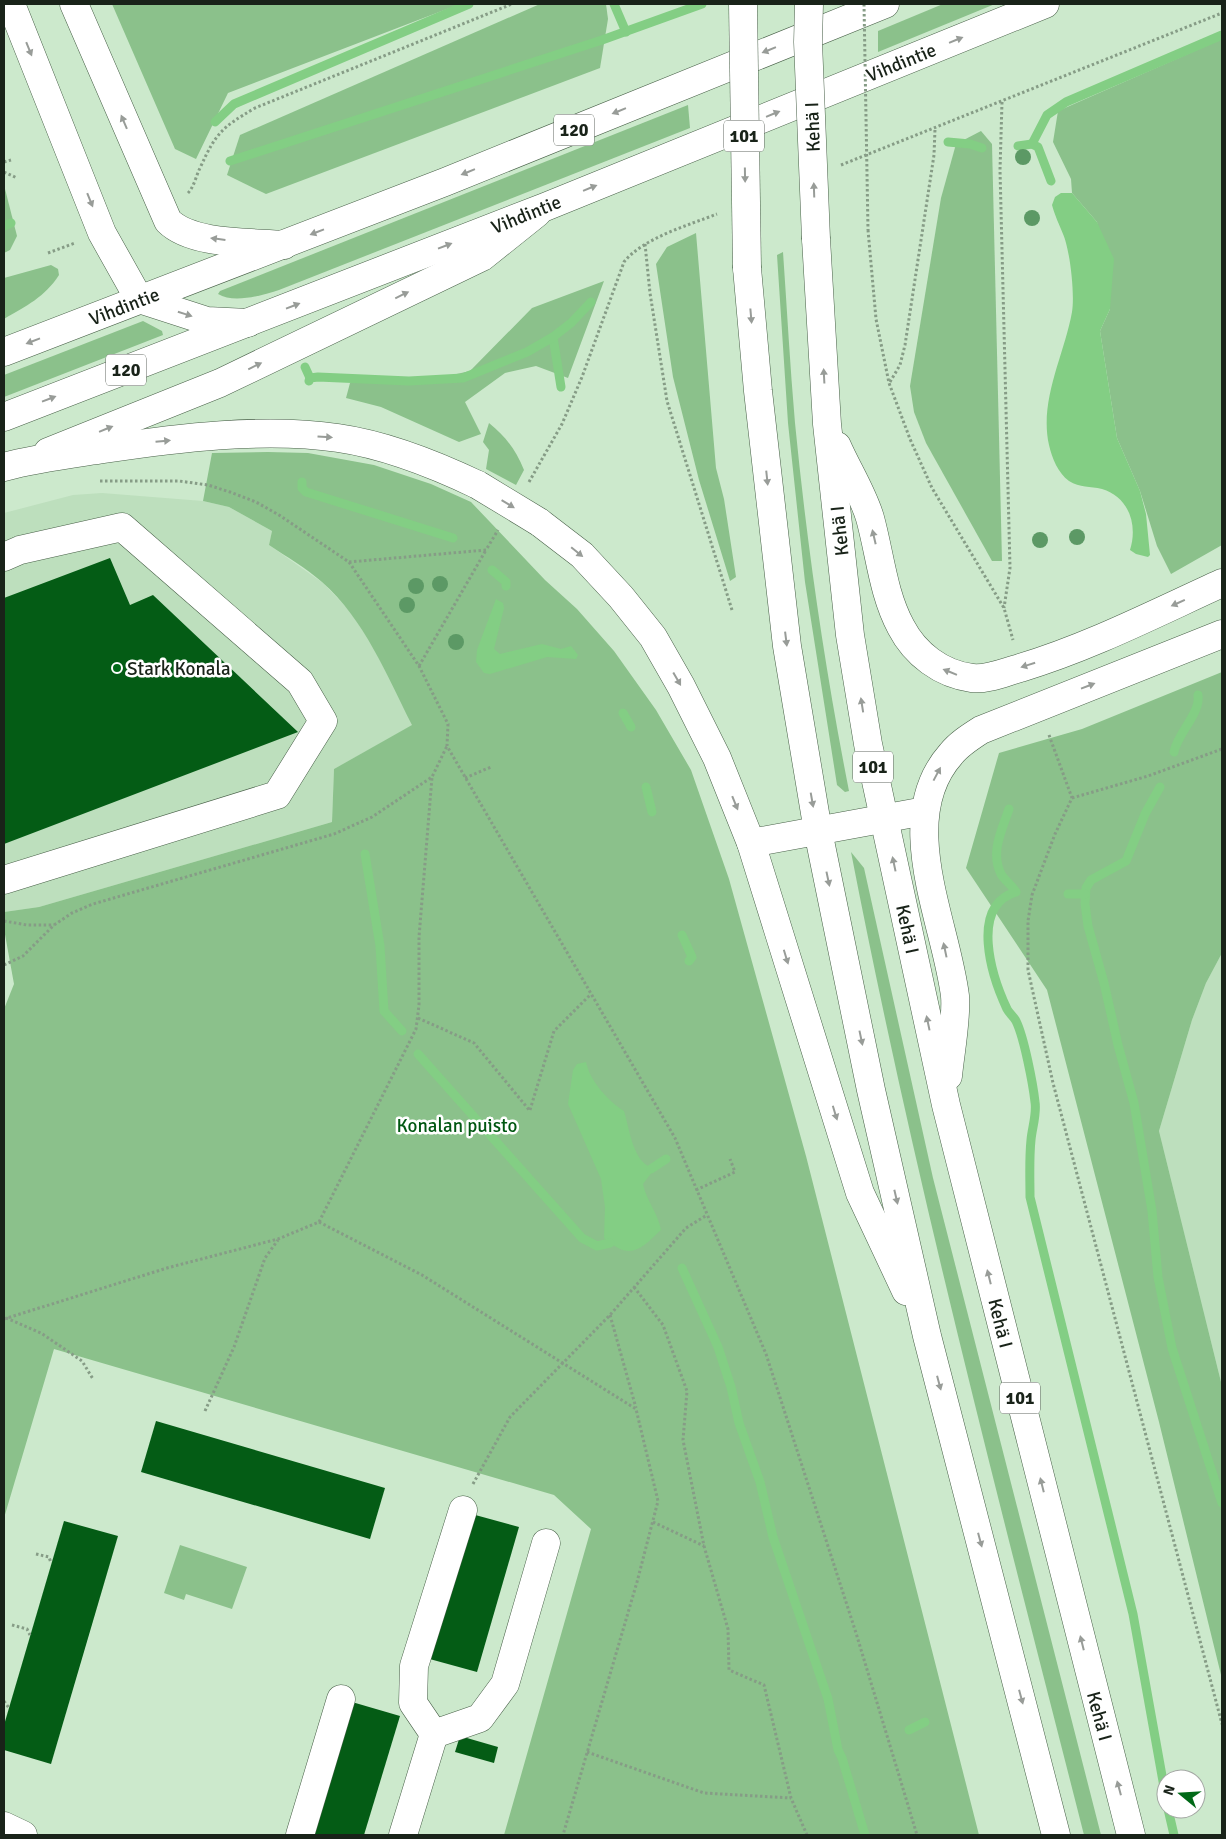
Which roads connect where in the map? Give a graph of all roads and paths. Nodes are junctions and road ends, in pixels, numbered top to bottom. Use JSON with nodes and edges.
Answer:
{"nodes":[{"id":1,"x":11,"y":4,"type":"edge"},
{"id":2,"x":74,"y":4,"type":"edge"},
{"id":3,"x":512,"y":4,"type":"edge"},
{"id":4,"x":743,"y":4,"type":"edge"},
{"id":5,"x":809,"y":4,"type":"edge"},
{"id":6,"x":1045,"y":4,"type":"edge"},
{"id":7,"x":871,"y":6,"type":"edge"},
{"id":8,"x":1222,"y":12,"type":"edge"},
{"id":9,"x":1002,"y":102,"type":"junction"},
{"id":10,"x":936,"y":128,"type":"junction"},
{"id":11,"x":11,"y":160,"type":"dead end"},
{"id":12,"x":4,"y":162,"type":"edge"},
{"id":13,"x":834,"y":168,"type":"dead end"},
{"id":14,"x":4,"y":172,"type":"edge"},
{"id":15,"x":17,"y":178,"type":"dead end"},
{"id":16,"x":190,"y":192,"type":"dead end"},
{"id":17,"x":545,"y":207,"type":"junction"},
{"id":18,"x":723,"y":212,"type":"dead end"},
{"id":19,"x":645,"y":244,"type":"junction"},
{"id":20,"x":284,"y":245,"type":"junction"},
{"id":21,"x":139,"y":299,"type":"junction"},
{"id":22,"x":248,"y":323,"type":"junction"},
{"id":23,"x":4,"y":352,"type":"edge"},
{"id":24,"x":890,"y":383,"type":"junction"},
{"id":25,"x":4,"y":417,"type":"edge"},
{"id":26,"x":826,"y":424,"type":"junction"},
{"id":27,"x":16,"y":464,"type":"edge"},
{"id":28,"x":91,"y":483,"type":"dead end"},
{"id":29,"x":525,"y":489,"type":"dead end"},
{"id":30,"x":498,"y":530,"type":"dead end"},
{"id":31,"x":486,"y":550,"type":"junction"},
{"id":32,"x":4,"y":557,"type":"edge"},
{"id":33,"x":348,"y":562,"type":"junction"},
{"id":34,"x":1222,"y":583,"type":"edge"},
{"id":35,"x":1004,"y":608,"type":"junction"},
{"id":36,"x":732,"y":610,"type":"dead end"},
{"id":37,"x":1222,"y":634,"type":"edge"},
{"id":38,"x":1014,"y":640,"type":"dead end"},
{"id":39,"x":419,"y":666,"type":"junction"},
{"id":40,"x":1048,"y":734,"type":"dead end"},
{"id":41,"x":447,"y":746,"type":"junction"},
{"id":42,"x":1222,"y":749,"type":"edge"},
{"id":43,"x":492,"y":767,"type":"dead end"},
{"id":44,"x":432,"y":777,"type":"junction"},
{"id":45,"x":465,"y":778,"type":"junction"},
{"id":46,"x":1072,"y":798,"type":"junction"},
{"id":47,"x":925,"y":811,"type":"junction"},
{"id":48,"x":885,"y":820,"type":"junction"},
{"id":49,"x":818,"y":831,"type":"junction"},
{"id":50,"x":751,"y":842,"type":"junction"},
{"id":51,"x":4,"y":880,"type":"edge"},
{"id":52,"x":4,"y":921,"type":"edge"},
{"id":53,"x":54,"y":925,"type":"junction"},
{"id":54,"x":4,"y":964,"type":"edge"},
{"id":55,"x":591,"y":994,"type":"junction"},
{"id":56,"x":418,"y":1018,"type":"junction"},
{"id":57,"x":946,"y":1105,"type":"junction"},
{"id":58,"x":730,"y":1158,"type":"dead end"},
{"id":59,"x":696,"y":1190,"type":"junction"},
{"id":60,"x":707,"y":1216,"type":"junction"},
{"id":61,"x":319,"y":1222,"type":"junction"},
{"id":62,"x":278,"y":1239,"type":"junction"},
{"id":63,"x":634,"y":1287,"type":"junction"},
{"id":64,"x":610,"y":1314,"type":"junction"},
{"id":65,"x":4,"y":1318,"type":"edge"},
{"id":66,"x":927,"y":1336,"type":"junction"},
{"id":67,"x":563,"y":1362,"type":"junction"},
{"id":68,"x":93,"y":1379,"type":"dead end"},
{"id":69,"x":636,"y":1409,"type":"junction"},
{"id":70,"x":205,"y":1411,"type":"dead end"},
{"id":71,"x":462,"y":1510,"type":"joint"},
{"id":72,"x":653,"y":1522,"type":"junction"},
{"id":73,"x":546,"y":1543,"type":"dead end"},
{"id":74,"x":704,"y":1546,"type":"junction"},
{"id":75,"x":36,"y":1554,"type":"dead end"},
{"id":76,"x":51,"y":1563,"type":"dead end"},
{"id":77,"x":12,"y":1625,"type":"dead end"},
{"id":78,"x":30,"y":1635,"type":"dead end"},
{"id":79,"x":341,"y":1699,"type":"dead end"},
{"id":80,"x":4,"y":1701,"type":"edge"},
{"id":81,"x":9,"y":1708,"type":"dead end"},
{"id":82,"x":1222,"y":1724,"type":"edge"},
{"id":83,"x":434,"y":1734,"type":"junction"},
{"id":84,"x":588,"y":1752,"type":"junction"},
{"id":85,"x":791,"y":1798,"type":"junction"},
{"id":86,"x":4,"y":1826,"type":"edge"},
{"id":87,"x":23,"y":1835,"type":"edge"},
{"id":88,"x":300,"y":1835,"type":"edge"},
{"id":89,"x":403,"y":1835,"type":"edge"},
{"id":90,"x":563,"y":1835,"type":"edge"},
{"id":91,"x":808,"y":1835,"type":"edge"},
{"id":92,"x":917,"y":1835,"type":"edge"},
{"id":93,"x":1056,"y":1835,"type":"edge"},
{"id":94,"x":1132,"y":1835,"type":"edge"}],
"edges":[{"from":1,"to":21,"type":"main road","one_way":true},
{"from":20,"to":2,"type":"main road","one_way":true},
{"from":3,"to":16,"type":"path"},
{"from":4,"to":49,"type":"main road","number":"101","one_way":true,"bridge":true},
{"from":26,"to":5,"type":"main road","name":"Kehä I","number":"101","one_way":true,"bridge":true},
{"from":17,"to":6,"type":"main road","name":"Vihdintie","number":"120","one_way":true},
{"from":7,"to":20,"type":"main road","name":"Vihdintie","number":"120","one_way":true},
{"from":7,"to":24,"type":"path","bridge":true},
{"from":8,"to":9,"type":"path"},
{"from":9,"to":10,"type":"path"},
{"from":9,"to":35,"type":"path"},
{"from":10,"to":13,"type":"path"},
{"from":10,"to":24,"type":"path"},
{"from":11,"to":12,"type":"path"},
{"from":14,"to":15,"type":"path"},
{"from":22,"to":17,"type":"main road","name":"Vihdintie","number":"120","one_way":true},
{"from":27,"to":17,"type":"main road","one_way":true},
{"from":18,"to":19,"type":"path"},
{"from":19,"to":29,"type":"path"},
{"from":19,"to":36,"type":"path"},
{"from":20,"to":21,"type":"main road","name":"Vihdintie","number":"120"},
{"from":21,"to":22,"type":"main road","one_way":true},
{"from":21,"to":23,"type":"main road","name":"Vihdintie","number":"120","one_way":true},
{"from":25,"to":22,"type":"main road","name":"Vihdintie","number":"120","one_way":true},
{"from":24,"to":35,"type":"path"},
{"from":34,"to":26,"type":"main road","one_way":true},
{"from":48,"to":26,"type":"main road","name":"Kehä I","number":"101","one_way":true},
{"from":27,"to":50,"type":"main road","one_way":true,"bridge":true},
{"from":28,"to":33,"type":"path"},
{"from":30,"to":31,"type":"path"},
{"from":31,"to":33,"type":"path"},
{"from":31,"to":39,"type":"path"},
{"from":32,"to":51,"type":"main road"},
{"from":33,"to":39,"type":"path"},
{"from":35,"to":38,"type":"path"},
{"from":47,"to":37,"type":"main road","one_way":true},
{"from":39,"to":41,"type":"path"},
{"from":40,"to":46,"type":"path"},
{"from":41,"to":44,"type":"path"},
{"from":41,"to":45,"type":"path"},
{"from":42,"to":46,"type":"path"},
{"from":43,"to":45,"type":"path"},
{"from":44,"to":53,"type":"path"},
{"from":44,"to":56,"type":"path"},
{"from":45,"to":55,"type":"path"},
{"from":46,"to":82,"type":"path"},
{"from":47,"to":48,"type":"main road"},
{"from":57,"to":47,"type":"main road","one_way":true},
{"from":48,"to":49,"type":"main road"},
{"from":57,"to":48,"type":"main road","name":"Kehä I","number":"101","one_way":true},
{"from":49,"to":50,"type":"main road"},
{"from":49,"to":66,"type":"main road","number":"101","one_way":true},
{"from":50,"to":66,"type":"main road","one_way":true},
{"from":52,"to":53,"type":"path"},
{"from":53,"to":54,"type":"path"},
{"from":55,"to":56,"type":"path"},
{"from":55,"to":59,"type":"path"},
{"from":56,"to":61,"type":"path"},
{"from":94,"to":57,"type":"main road","name":"Kehä I","number":"101","one_way":true},
{"from":58,"to":59,"type":"path"},
{"from":59,"to":60,"type":"path"},
{"from":60,"to":63,"type":"path"},
{"from":60,"to":92,"type":"path"},
{"from":61,"to":62,"type":"path"},
{"from":61,"to":67,"type":"path"},
{"from":62,"to":65,"type":"path"},
{"from":62,"to":70,"type":"path"},
{"from":63,"to":64,"type":"path"},
{"from":63,"to":74,"type":"path"},
{"from":64,"to":67,"type":"path"},
{"from":64,"to":69,"type":"path"},
{"from":65,"to":68,"type":"path"},
{"from":66,"to":93,"type":"main road","number":"101","one_way":true},
{"from":67,"to":69,"type":"path"},
{"from":67,"to":71,"type":"path"},
{"from":69,"to":72,"type":"path"},
{"from":71,"to":83,"type":"main road"},
{"from":72,"to":74,"type":"path"},
{"from":72,"to":84,"type":"path"},
{"from":73,"to":83,"type":"main road"},
{"from":74,"to":85,"type":"path"},
{"from":75,"to":76,"type":"path"},
{"from":77,"to":78,"type":"path"},
{"from":79,"to":88,"type":"main road"},
{"from":80,"to":81,"type":"path"},
{"from":83,"to":89,"type":"main road"},
{"from":84,"to":85,"type":"path"},
{"from":84,"to":90,"type":"path"},
{"from":85,"to":91,"type":"path"},
{"from":86,"to":87,"type":"main road"}]}
